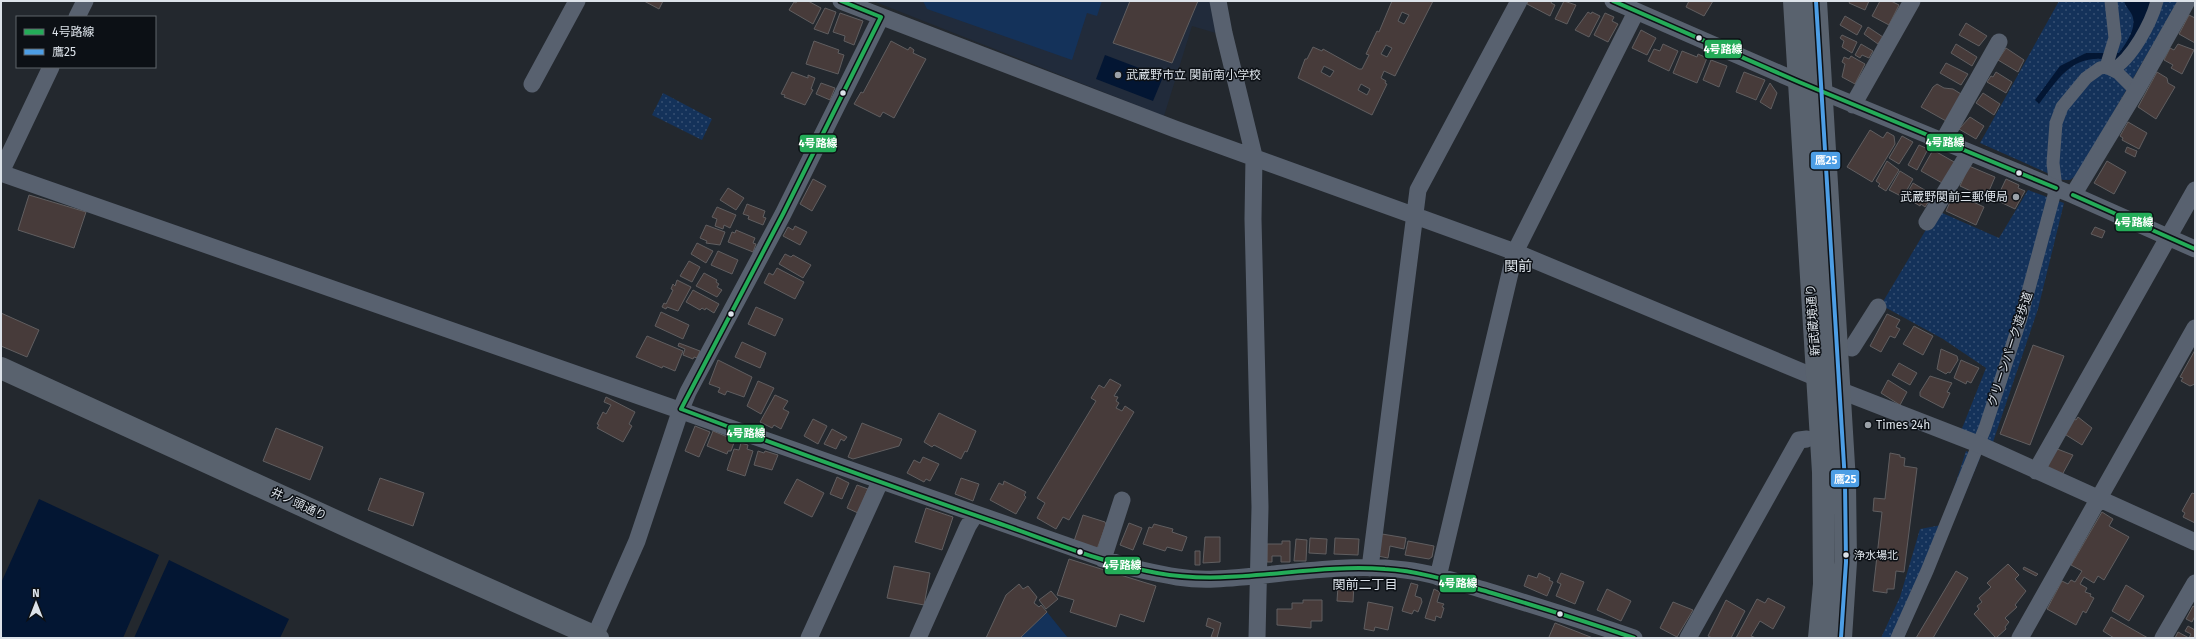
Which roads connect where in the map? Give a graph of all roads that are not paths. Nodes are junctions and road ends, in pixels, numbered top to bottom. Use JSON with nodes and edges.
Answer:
{"nodes":[{"id":1,"x":85,"y":1,"type":"edge"},
{"id":2,"x":577,"y":1,"type":"edge"},
{"id":3,"x":841,"y":1,"type":"edge"},
{"id":4,"x":1218,"y":1,"type":"edge"},
{"id":5,"x":1519,"y":1,"type":"edge"},
{"id":6,"x":1613,"y":1,"type":"edge"},
{"id":7,"x":1794,"y":1,"type":"edge"},
{"id":8,"x":1816,"y":1,"type":"edge"},
{"id":9,"x":1912,"y":1,"type":"edge"},
{"id":10,"x":2111,"y":1,"type":"edge"},
{"id":11,"x":2157,"y":1,"type":"edge"},
{"id":12,"x":2187,"y":1,"type":"edge"},
{"id":13,"x":1636,"y":12,"type":"junction"},
{"id":14,"x":78,"y":16,"type":"edge"},
{"id":15,"x":881,"y":17,"type":"junction"},
{"id":16,"x":1999,"y":42,"type":"dead end"},
{"id":17,"x":51,"y":68,"type":"edge"},
{"id":18,"x":2109,"y":69,"type":"junction"},
{"id":19,"x":1799,"y":82,"type":"junction"},
{"id":20,"x":532,"y":84,"type":"dead end"},
{"id":21,"x":1820,"y":91,"type":"junction"},
{"id":22,"x":2136,"y":91,"type":"junction"},
{"id":23,"x":1853,"y":105,"type":"junction"},
{"id":24,"x":1942,"y":143,"type":"junction"},
{"id":25,"x":1970,"y":153,"type":"junction"},
{"id":26,"x":1254,"y":156,"type":"junction"},
{"id":27,"x":1,"y":173,"type":"edge"},
{"id":28,"x":2056,"y":188,"type":"junction"},
{"id":29,"x":2195,"y":190,"type":"edge"},
{"id":30,"x":2073,"y":195,"type":"junction"},
{"id":31,"x":1414,"y":214,"type":"junction"},
{"id":32,"x":1927,"y":222,"type":"dead end"},
{"id":33,"x":2168,"y":237,"type":"junction"},
{"id":34,"x":2195,"y":249,"type":"edge"},
{"id":35,"x":1515,"y":252,"type":"junction"},
{"id":36,"x":1878,"y":307,"type":"dead end"},
{"id":37,"x":2195,"y":328,"type":"edge"},
{"id":38,"x":1852,"y":348,"type":"dead end"},
{"id":39,"x":1,"y":368,"type":"edge"},
{"id":40,"x":1817,"y":378,"type":"junction"},
{"id":41,"x":1839,"y":390,"type":"junction"},
{"id":42,"x":681,"y":409,"type":"junction"},
{"id":43,"x":1806,"y":439,"type":"dead end"},
{"id":44,"x":1978,"y":444,"type":"junction"},
{"id":45,"x":2036,"y":471,"type":"junction"},
{"id":46,"x":880,"y":482,"type":"junction"},
{"id":47,"x":1122,"y":500,"type":"dead end"},
{"id":48,"x":2098,"y":500,"type":"junction"},
{"id":49,"x":975,"y":515,"type":"junction"},
{"id":50,"x":2195,"y":542,"type":"edge"},
{"id":51,"x":1104,"y":559,"type":"junction"},
{"id":52,"x":1370,"y":568,"type":"junction"},
{"id":53,"x":1258,"y":576,"type":"junction"},
{"id":54,"x":1438,"y":577,"type":"junction"},
{"id":55,"x":2195,"y":583,"type":"edge"},
{"id":56,"x":596,"y":637,"type":"edge"},
{"id":57,"x":809,"y":638,"type":"edge"},
{"id":58,"x":918,"y":638,"type":"edge"},
{"id":59,"x":1257,"y":638,"type":"edge"},
{"id":60,"x":1634,"y":638,"type":"edge"},
{"id":61,"x":1688,"y":638,"type":"edge"},
{"id":62,"x":1819,"y":638,"type":"edge"},
{"id":63,"x":1841,"y":638,"type":"edge"},
{"id":64,"x":1897,"y":638,"type":"edge"},
{"id":65,"x":2020,"y":638,"type":"edge"},
{"id":66,"x":2163,"y":638,"type":"edge"}],
"edges":[{"from":1,"to":14,"type":"street"},
{"from":2,"to":20,"type":"street"},
{"from":3,"to":15,"type":"street"},
{"from":4,"to":26,"type":"street"},
{"from":5,"to":31,"type":"street"},
{"from":6,"to":13,"type":"street"},
{"from":7,"to":19,"type":"main road","name":"新武蔵境通り"},
{"from":8,"to":21,"type":"main road","name":"新武蔵境通り"},
{"from":9,"to":23,"type":"street"},
{"from":10,"to":18,"type":"street"},
{"from":11,"to":18,"type":"street","name":"グリーンパーク遊歩道"},
{"from":12,"to":22,"type":"street"},
{"from":13,"to":19,"type":"street"},
{"from":13,"to":35,"type":"street"},
{"from":15,"to":26,"type":"street"},
{"from":15,"to":42,"type":"street"},
{"from":16,"to":24,"type":"street"},
{"from":17,"to":27,"type":"street"},
{"from":18,"to":22,"type":"street"},
{"from":18,"to":28,"type":"street","name":"グリーンパーク遊歩道"},
{"from":19,"to":21,"type":"street"},
{"from":19,"to":40,"type":"main road","name":"新武蔵境通り"},
{"from":21,"to":23,"type":"street"},
{"from":21,"to":41,"type":"main road","name":"新武蔵境通り"},
{"from":22,"to":30,"type":"street"},
{"from":23,"to":24,"type":"street"},
{"from":24,"to":25,"type":"street"},
{"from":25,"to":28,"type":"street"},
{"from":25,"to":32,"type":"street"},
{"from":26,"to":31,"type":"street"},
{"from":26,"to":53,"type":"street"},
{"from":27,"to":42,"type":"street"},
{"from":28,"to":30,"type":"street"},
{"from":28,"to":44,"type":"street","name":"グリーンパーク遊歩道"},
{"from":29,"to":33,"type":"street"},
{"from":30,"to":33,"type":"street"},
{"from":31,"to":35,"type":"street"},
{"from":31,"to":52,"type":"street"},
{"from":33,"to":34,"type":"street"},
{"from":33,"to":45,"type":"street"},
{"from":35,"to":40,"type":"street"},
{"from":35,"to":54,"type":"street"},
{"from":36,"to":38,"type":"street"},
{"from":37,"to":48,"type":"street"},
{"from":39,"to":56,"type":"main road","name":"井ノ頭通り"},
{"from":40,"to":62,"type":"main road","name":"新武蔵境通り"},
{"from":41,"to":44,"type":"street"},
{"from":41,"to":63,"type":"main road","name":"新武蔵境通り"},
{"from":42,"to":46,"type":"street"},
{"from":42,"to":56,"type":"street"},
{"from":43,"to":61,"type":"street"},
{"from":44,"to":45,"type":"street"},
{"from":44,"to":64,"type":"street","name":"グリーンパーク遊歩道"},
{"from":45,"to":48,"type":"street"},
{"from":46,"to":49,"type":"street"},
{"from":46,"to":57,"type":"street"},
{"from":47,"to":51,"type":"street"},
{"from":48,"to":50,"type":"street"},
{"from":48,"to":65,"type":"street"},
{"from":49,"to":51,"type":"street"},
{"from":49,"to":58,"type":"street"},
{"from":51,"to":53,"type":"street"},
{"from":52,"to":53,"type":"street"},
{"from":52,"to":54,"type":"street"},
{"from":53,"to":59,"type":"street"},
{"from":54,"to":60,"type":"street"},
{"from":55,"to":66,"type":"street"}]}
